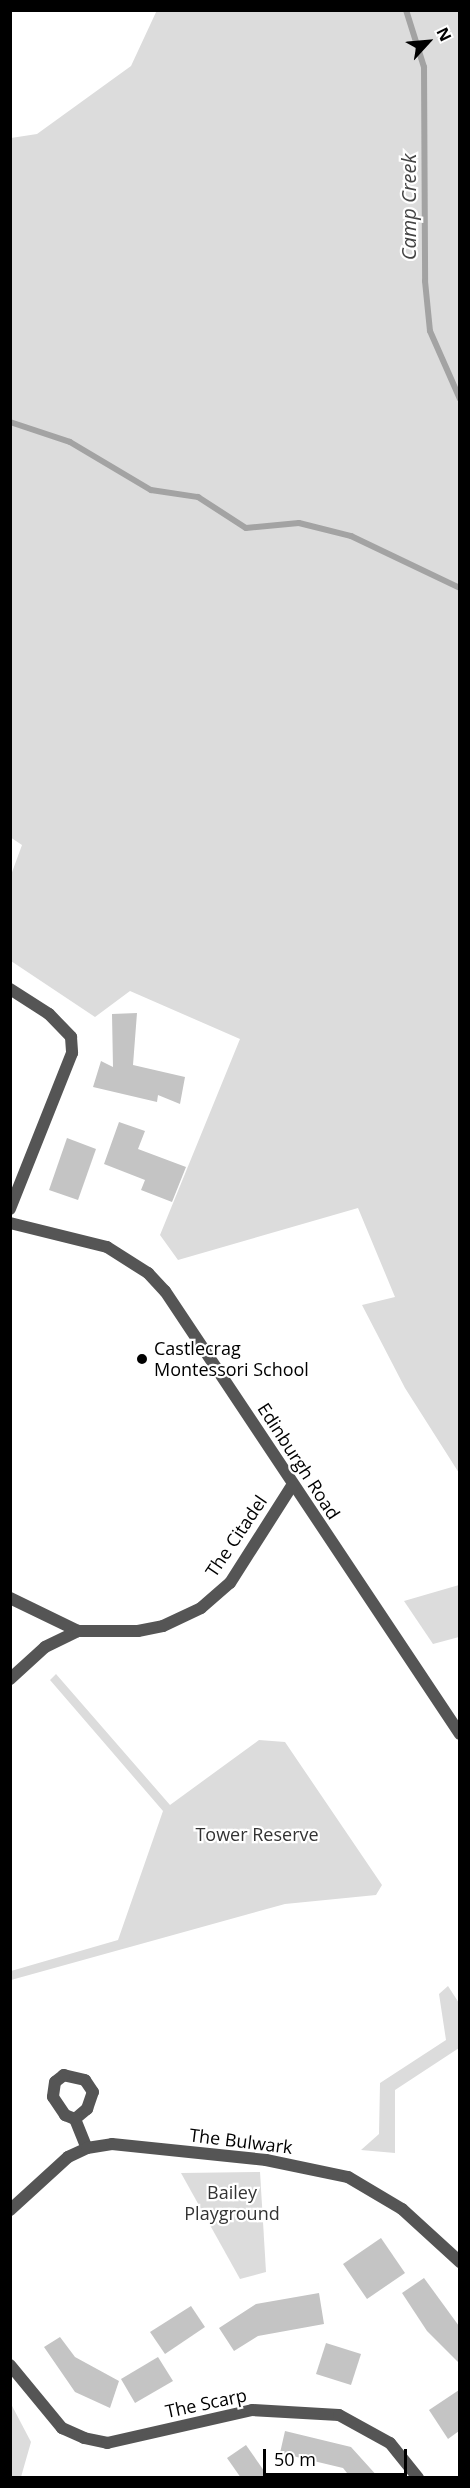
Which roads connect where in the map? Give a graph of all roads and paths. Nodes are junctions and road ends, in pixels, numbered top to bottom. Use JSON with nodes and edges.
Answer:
{"nodes":[{"id":1,"x":10,"y":989,"type":"edge"},
{"id":2,"x":10,"y":1209,"type":"edge"},
{"id":3,"x":10,"y":1223,"type":"edge"},
{"id":4,"x":293,"y":1484,"type":"junction"},
{"id":5,"x":10,"y":1598,"type":"edge"},
{"id":6,"x":78,"y":1631,"type":"junction"},
{"id":7,"x":10,"y":1679,"type":"edge"},
{"id":8,"x":459,"y":1734,"type":"edge"},
{"id":9,"x":75,"y":2119,"type":"dead end"},
{"id":10,"x":87,"y":2148,"type":"junction"},
{"id":11,"x":10,"y":2210,"type":"edge"},
{"id":12,"x":459,"y":2262,"type":"edge"},
{"id":13,"x":10,"y":2365,"type":"edge"},
{"id":14,"x":418,"y":2478,"type":"edge"}],
"edges":[{"from":1,"to":2,"type":"street"},
{"from":3,"to":4,"type":"street","name":"Edinburgh Road"},
{"from":4,"to":6,"type":"street","name":"The Citadel"},
{"from":4,"to":8,"type":"street","name":"Edinburgh Road"},
{"from":5,"to":6,"type":"street"},
{"from":6,"to":7,"type":"street","name":"The Citadel"},
{"from":9,"to":10,"type":"street"},
{"from":10,"to":11,"type":"street","name":"The Bulwark"},
{"from":10,"to":12,"type":"street","name":"The Bulwark"},
{"from":13,"to":14,"type":"street","name":"The Scarp"}]}
